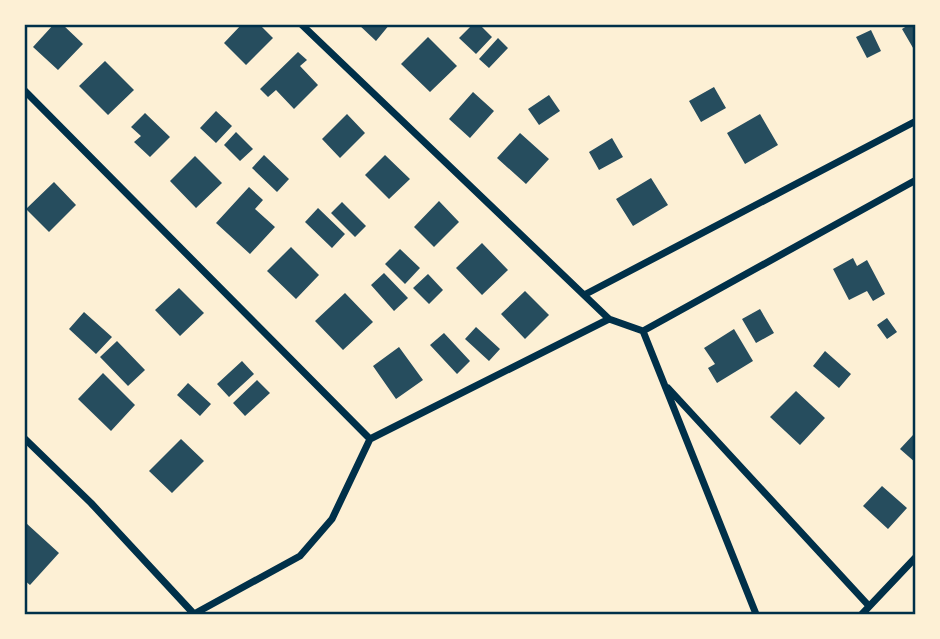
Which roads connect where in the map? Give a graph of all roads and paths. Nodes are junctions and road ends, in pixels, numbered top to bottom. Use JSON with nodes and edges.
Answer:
{"nodes":[{"id":1,"x":301,"y":24,"type":"edge"},
{"id":2,"x":24,"y":90,"type":"edge"},
{"id":3,"x":915,"y":121,"type":"edge"},
{"id":4,"x":915,"y":180,"type":"edge"},
{"id":5,"x":584,"y":295,"type":"junction"},
{"id":6,"x":609,"y":319,"type":"junction"},
{"id":7,"x":643,"y":331,"type":"junction"},
{"id":8,"x":664,"y":383,"type":"junction"},
{"id":9,"x":24,"y":438,"type":"edge"},
{"id":10,"x":369,"y":439,"type":"junction"},
{"id":11,"x":915,"y":557,"type":"edge"},
{"id":12,"x":869,"y":606,"type":"junction"},
{"id":13,"x":194,"y":614,"type":"edge"},
{"id":14,"x":757,"y":614,"type":"edge"},
{"id":15,"x":862,"y":614,"type":"edge"}],
"edges":[{"from":1,"to":5,"type":"street"},
{"from":2,"to":10,"type":"street"},
{"from":3,"to":5,"type":"street"},
{"from":4,"to":7,"type":"street"},
{"from":5,"to":6,"type":"street"},
{"from":6,"to":7,"type":"street"},
{"from":6,"to":10,"type":"street"},
{"from":7,"to":8,"type":"street"},
{"from":8,"to":12,"type":"street"},
{"from":8,"to":14,"type":"street"},
{"from":9,"to":13,"type":"street"},
{"from":10,"to":13,"type":"street"},
{"from":11,"to":12,"type":"street"},
{"from":12,"to":15,"type":"street"}]}
